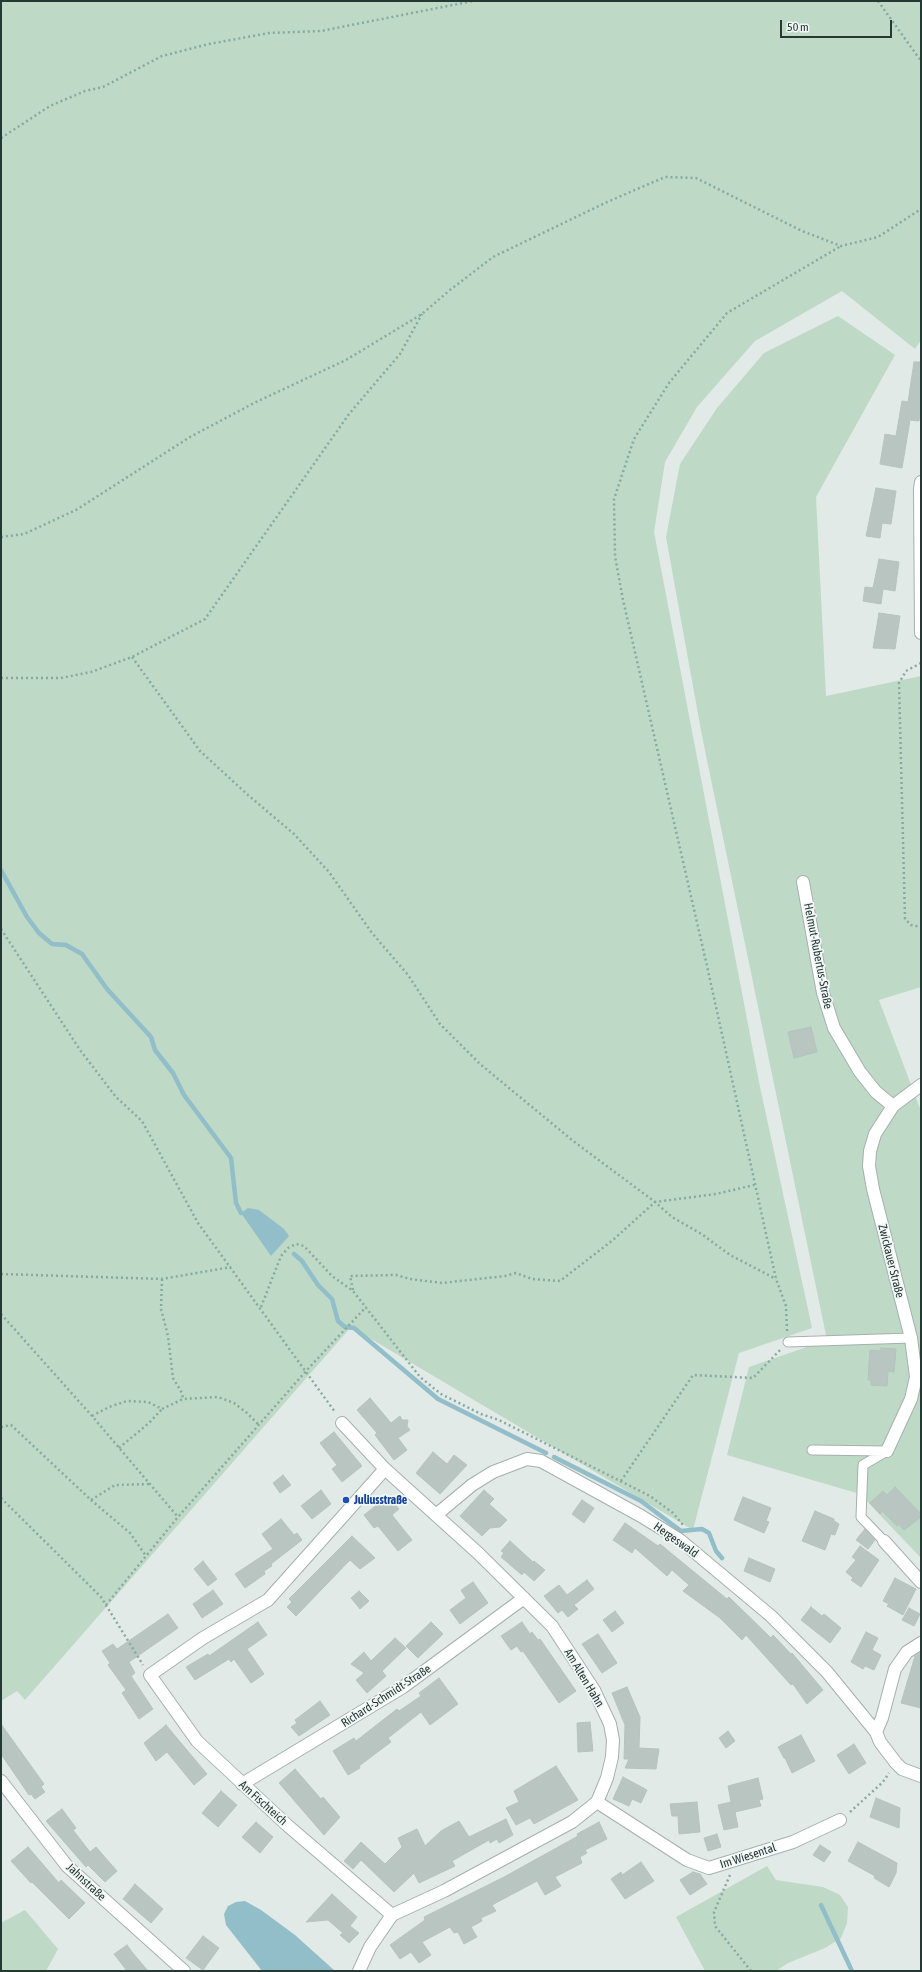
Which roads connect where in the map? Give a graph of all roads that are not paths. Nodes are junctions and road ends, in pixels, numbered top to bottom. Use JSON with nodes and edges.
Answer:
{"nodes":[{"id":1,"x":921,"y":482,"type":"edge"},
{"id":2,"x":921,"y":632,"type":"edge"},
{"id":3,"x":803,"y":882,"type":"dead end"},
{"id":4,"x":921,"y":1085,"type":"edge"},
{"id":5,"x":893,"y":1106,"type":"junction"},
{"id":6,"x":911,"y":1338,"type":"junction"},
{"id":7,"x":788,"y":1342,"type":"road end"},
{"id":8,"x":342,"y":1423,"type":"road end"},
{"id":9,"x":812,"y":1450,"type":"dead end"},
{"id":10,"x":887,"y":1451,"type":"junction"},
{"id":11,"x":385,"y":1470,"type":"junction"},
{"id":12,"x":436,"y":1515,"type":"junction"},
{"id":13,"x":884,"y":1541,"type":"joint"},
{"id":14,"x":921,"y":1582,"type":"edge"},
{"id":15,"x":524,"y":1598,"type":"junction"},
{"id":16,"x":921,"y":1643,"type":"edge"},
{"id":17,"x":876,"y":1732,"type":"junction"},
{"id":18,"x":921,"y":1776,"type":"edge"},
{"id":19,"x":1,"y":1781,"type":"edge"},
{"id":20,"x":242,"y":1784,"type":"junction"},
{"id":21,"x":597,"y":1802,"type":"junction"},
{"id":22,"x":840,"y":1820,"type":"road end"},
{"id":23,"x":392,"y":1915,"type":"junction"},
{"id":24,"x":182,"y":1971,"type":"edge"},
{"id":25,"x":359,"y":1971,"type":"edge"}],
"edges":[{"from":1,"to":2,"type":"street"},
{"from":3,"to":5,"type":"street","name":"Helmut-Rubertus-Straße"},
{"from":4,"to":5,"type":"street","name":"Zwickauer Straße"},
{"from":5,"to":6,"type":"street","name":"Zwickauer Straße"},
{"from":6,"to":7,"type":"lane"},
{"from":6,"to":10,"type":"street","name":"Zwickauer Straße"},
{"from":8,"to":11,"type":"street"},
{"from":9,"to":10,"type":"lane"},
{"from":10,"to":13,"type":"lane"},
{"from":11,"to":12,"type":"street","name":"Am Alten Hahn"},
{"from":11,"to":20,"type":"street","name":"Am Fischteich"},
{"from":12,"to":15,"type":"street","name":"Am Alten Hahn"},
{"from":12,"to":17,"type":"street","name":"Hergeswald"},
{"from":13,"to":14,"type":"street"},
{"from":15,"to":20,"type":"street","name":"Richard-Schmidt-Straße"},
{"from":15,"to":21,"type":"street","name":"Am Alten Hahn"},
{"from":16,"to":17,"type":"street"},
{"from":17,"to":18,"type":"street","name":"Hergeswald"},
{"from":19,"to":24,"type":"street","name":"Jahnstraße"},
{"from":20,"to":23,"type":"street","name":"Am Fischteich"},
{"from":21,"to":22,"type":"street","name":"Im Wiesental"},
{"from":21,"to":23,"type":"street","name":"Am Alten Hahn"},
{"from":23,"to":25,"type":"street"}]}
